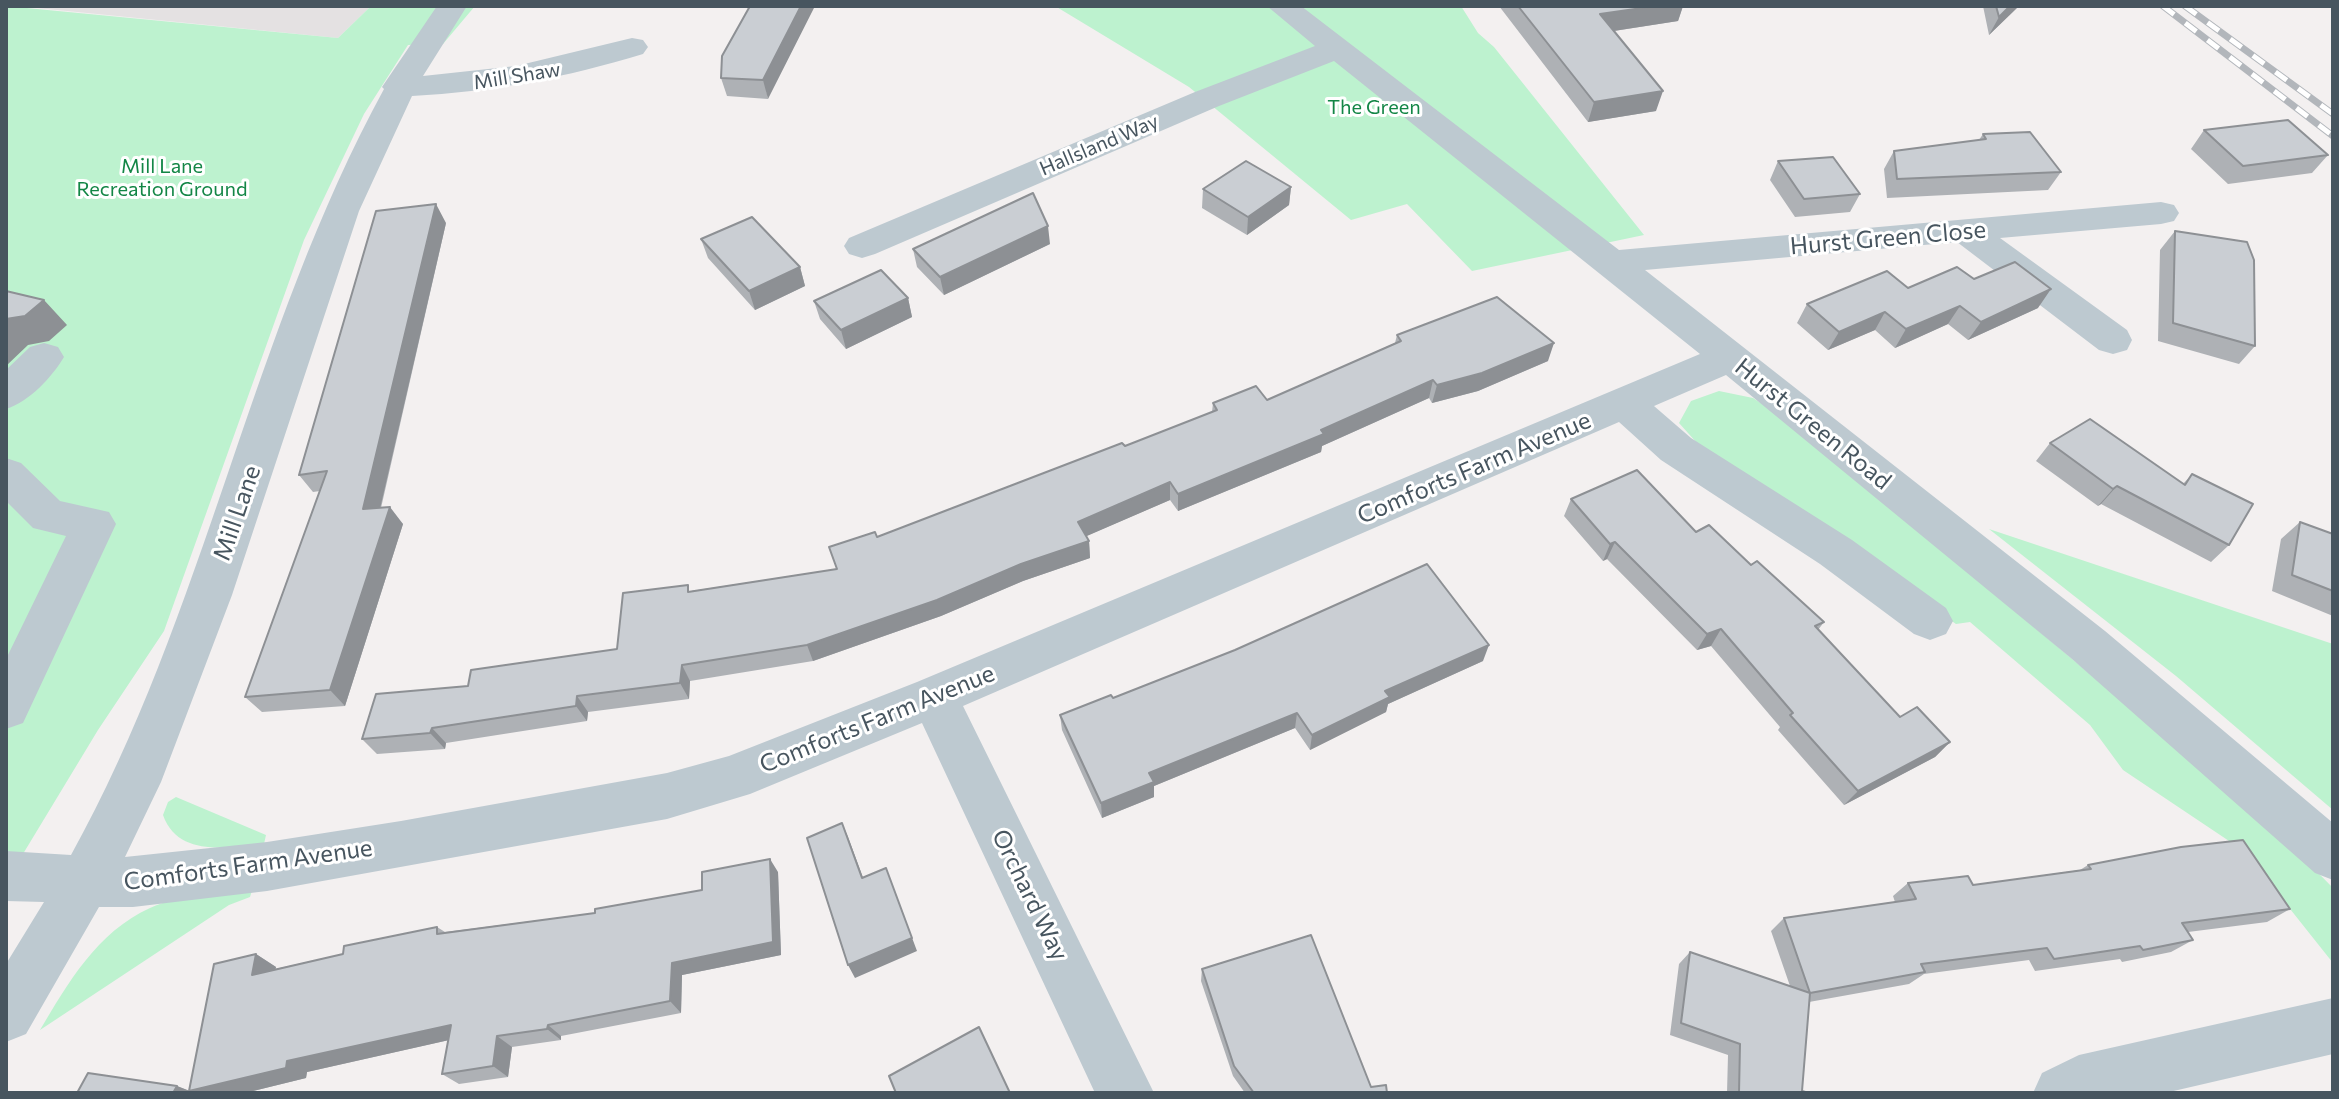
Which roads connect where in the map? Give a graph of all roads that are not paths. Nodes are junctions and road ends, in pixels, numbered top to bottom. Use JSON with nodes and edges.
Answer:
{"nodes":[{"id":1,"x":452,"y":6,"type":"edge"},
{"id":2,"x":1282,"y":6,"type":"edge"},
{"id":3,"x":632,"y":47,"type":"dead end"},
{"id":4,"x":1338,"y":48,"type":"junction"},
{"id":5,"x":398,"y":87,"type":"junction"},
{"id":6,"x":2161,"y":213,"type":"dead end"},
{"id":7,"x":1967,"y":232,"type":"junction"},
{"id":8,"x":862,"y":246,"type":"dead end"},
{"id":9,"x":1614,"y":263,"type":"junction"},
{"id":10,"x":2113,"y":340,"type":"dead end"},
{"id":11,"x":44,"y":357,"type":"dead end"},
{"id":12,"x":1731,"y":357,"type":"junction"},
{"id":13,"x":6,"y":394,"type":"edge"},
{"id":14,"x":1625,"y":404,"type":"junction"},
{"id":15,"x":6,"y":474,"type":"edge"},
{"id":16,"x":1930,"y":621,"type":"dead end"},
{"id":17,"x":934,"y":697,"type":"junction"},
{"id":18,"x":6,"y":708,"type":"edge"},
{"id":19,"x":2333,"y":856,"type":"edge"},
{"id":20,"x":6,"y":876,"type":"edge"},
{"id":21,"x":85,"y":884,"type":"junction"},
{"id":22,"x":6,"y":1014,"type":"edge"},
{"id":23,"x":2333,"y":1026,"type":"edge"},
{"id":24,"x":1125,"y":1093,"type":"edge"},
{"id":25,"x":2062,"y":1093,"type":"edge"}],
"edges":[{"from":1,"to":5,"type":"street","name":"Mill Lane"},
{"from":2,"to":4,"type":"street","name":"Hurst Green Road"},
{"from":3,"to":5,"type":"street","name":"Mill Shaw"},
{"from":4,"to":8,"type":"street","name":"Hallsland Way"},
{"from":4,"to":9,"type":"street","name":"Hurst Green Road"},
{"from":5,"to":21,"type":"street","name":"Mill Lane"},
{"from":6,"to":7,"type":"street","name":"Hurst Green Close"},
{"from":7,"to":9,"type":"street","name":"Hurst Green Close"},
{"from":7,"to":10,"type":"street"},
{"from":9,"to":12,"type":"street","name":"Hurst Green Road"},
{"from":11,"to":13,"type":"street"},
{"from":12,"to":14,"type":"street","name":"Comforts Farm Avenue"},
{"from":12,"to":19,"type":"street","name":"Hurst Green Road"},
{"from":14,"to":16,"type":"street"},
{"from":14,"to":17,"type":"street","name":"Comforts Farm Avenue"},
{"from":15,"to":18,"type":"street"},
{"from":17,"to":21,"type":"street","name":"Comforts Farm Avenue"},
{"from":17,"to":24,"type":"street","name":"Orchard Way"},
{"from":20,"to":21,"type":"street","name":"Comforts Farm Avenue"},
{"from":21,"to":22,"type":"street","name":"Mill Lane"},
{"from":23,"to":25,"type":"street"}]}
